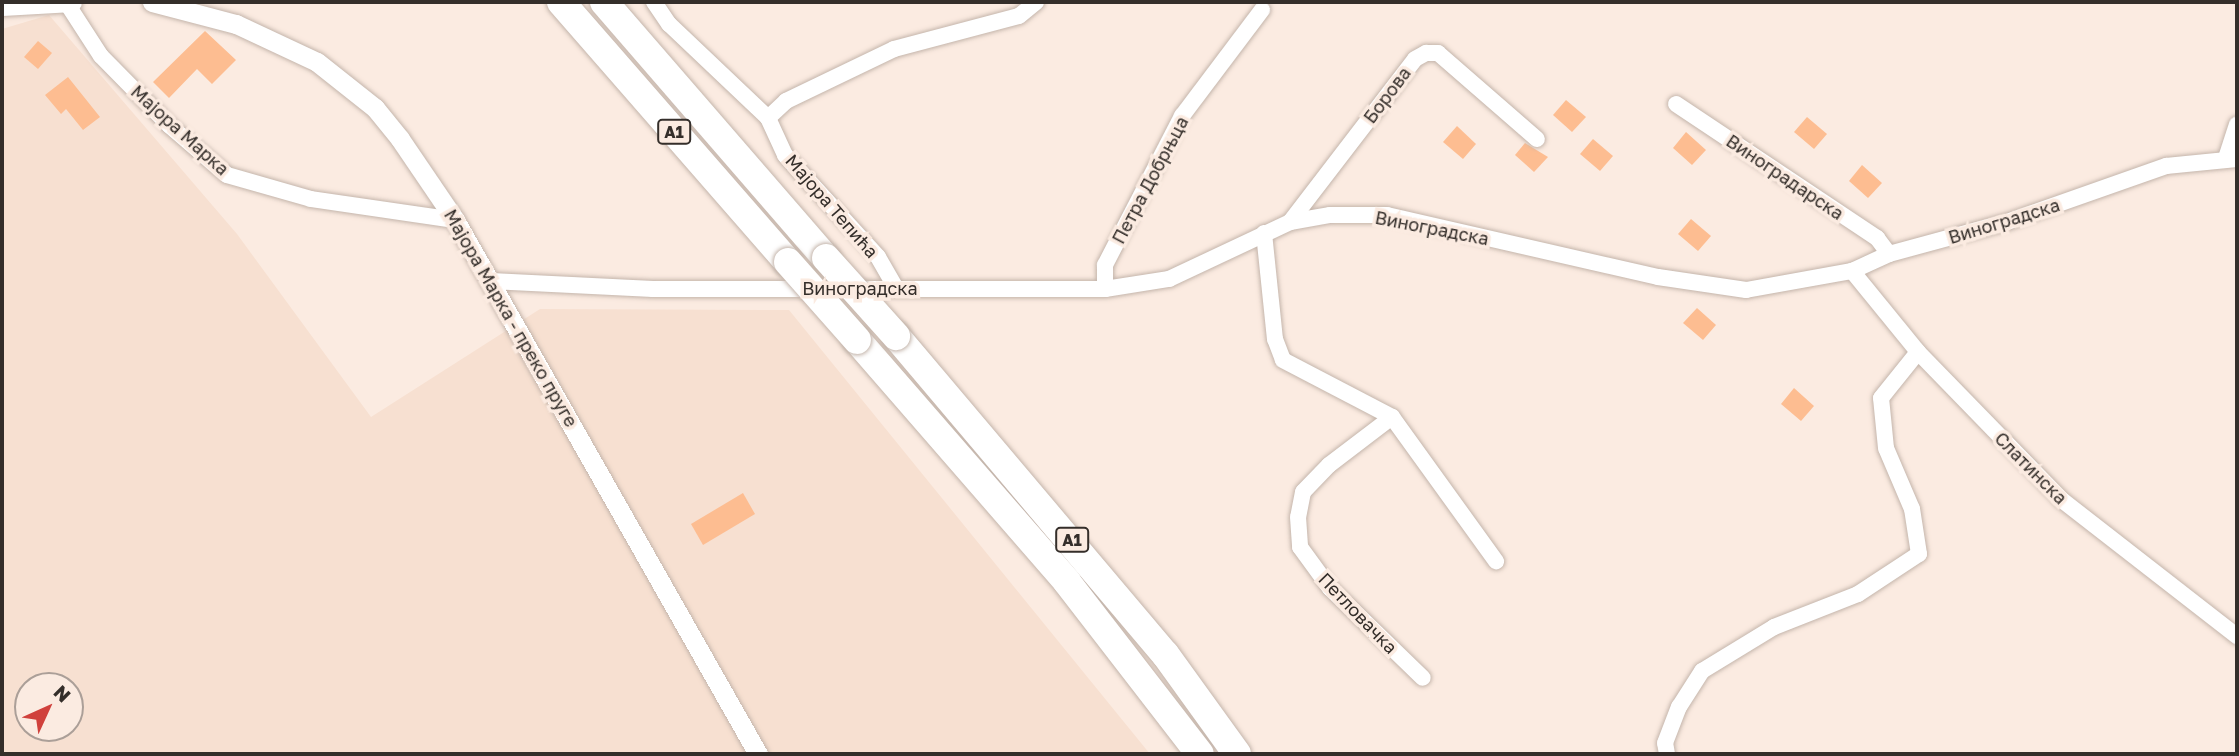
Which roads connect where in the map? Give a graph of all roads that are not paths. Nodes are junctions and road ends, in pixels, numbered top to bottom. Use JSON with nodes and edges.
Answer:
{"nodes":[{"id":1,"x":66,"y":2,"type":"edge"},
{"id":2,"x":72,"y":2,"type":"edge"},
{"id":3,"x":152,"y":2,"type":"edge"},
{"id":4,"x":561,"y":2,"type":"edge"},
{"id":5,"x":604,"y":2,"type":"edge"},
{"id":6,"x":654,"y":2,"type":"edge"},
{"id":7,"x":1036,"y":2,"type":"edge"},
{"id":8,"x":2,"y":6,"type":"edge"},
{"id":9,"x":1262,"y":10,"type":"dead end"},
{"id":10,"x":1676,"y":104,"type":"dead end"},
{"id":11,"x":768,"y":118,"type":"junction"},
{"id":12,"x":2237,"y":125,"type":"edge"},
{"id":13,"x":1538,"y":139,"type":"dead end"},
{"id":14,"x":2231,"y":158,"type":"edge"},
{"id":15,"x":455,"y":220,"type":"junction"},
{"id":16,"x":1290,"y":222,"type":"junction"},
{"id":17,"x":1264,"y":233,"type":"junction"},
{"id":18,"x":1889,"y":254,"type":"junction"},
{"id":19,"x":1852,"y":271,"type":"junction"},
{"id":20,"x":491,"y":281,"type":"junction"},
{"id":21,"x":896,"y":288,"type":"junction"},
{"id":22,"x":1105,"y":289,"type":"junction"},
{"id":23,"x":1917,"y":352,"type":"junction"},
{"id":24,"x":1392,"y":417,"type":"junction"},
{"id":25,"x":1496,"y":562,"type":"dead end"},
{"id":26,"x":2237,"y":636,"type":"edge"},
{"id":27,"x":1423,"y":678,"type":"dead end"},
{"id":28,"x":758,"y":754,"type":"edge"},
{"id":29,"x":1200,"y":754,"type":"edge"},
{"id":30,"x":1237,"y":754,"type":"edge"},
{"id":31,"x":1667,"y":754,"type":"edge"}],
"edges":[{"from":1,"to":2,"type":"street"},
{"from":1,"to":8,"type":"street"},
{"from":1,"to":15,"type":"street","name":"Мајора Марка"},
{"from":3,"to":15,"type":"street","name":"Мајора Марка - преко пруге"},
{"from":4,"to":29,"type":"highway","number":"A1","bridge":true},
{"from":5,"to":30,"type":"highway","number":"A1","bridge":true},
{"from":6,"to":11,"type":"street","name":"Мајора Тепића"},
{"from":7,"to":11,"type":"street"},
{"from":9,"to":22,"type":"street","name":"Петра Добрњца"},
{"from":10,"to":18,"type":"street","name":"Виноградарска"},
{"from":11,"to":21,"type":"street","name":"Мајора Тепића"},
{"from":12,"to":14,"type":"street"},
{"from":13,"to":16,"type":"street","name":"Борова"},
{"from":14,"to":18,"type":"street","name":"Виноградска"},
{"from":15,"to":20,"type":"street","name":"Мајора Марка - преко пруге"},
{"from":16,"to":17,"type":"street","name":"Виноградска"},
{"from":16,"to":19,"type":"street","name":"Виноградска"},
{"from":17,"to":22,"type":"street","name":"Виноградска"},
{"from":17,"to":24,"type":"street"},
{"from":18,"to":19,"type":"street","name":"Виноградска"},
{"from":19,"to":23,"type":"street","name":"Слатинска"},
{"from":20,"to":21,"type":"street","name":"Виноградска"},
{"from":20,"to":28,"type":"street","name":"Мајора Марка - преко пруге"},
{"from":21,"to":22,"type":"street","name":"Виноградска"},
{"from":23,"to":26,"type":"street","name":"Слатинска"},
{"from":23,"to":31,"type":"street"},
{"from":24,"to":25,"type":"street"},
{"from":24,"to":27,"type":"street","name":"Петловачка"}]}
